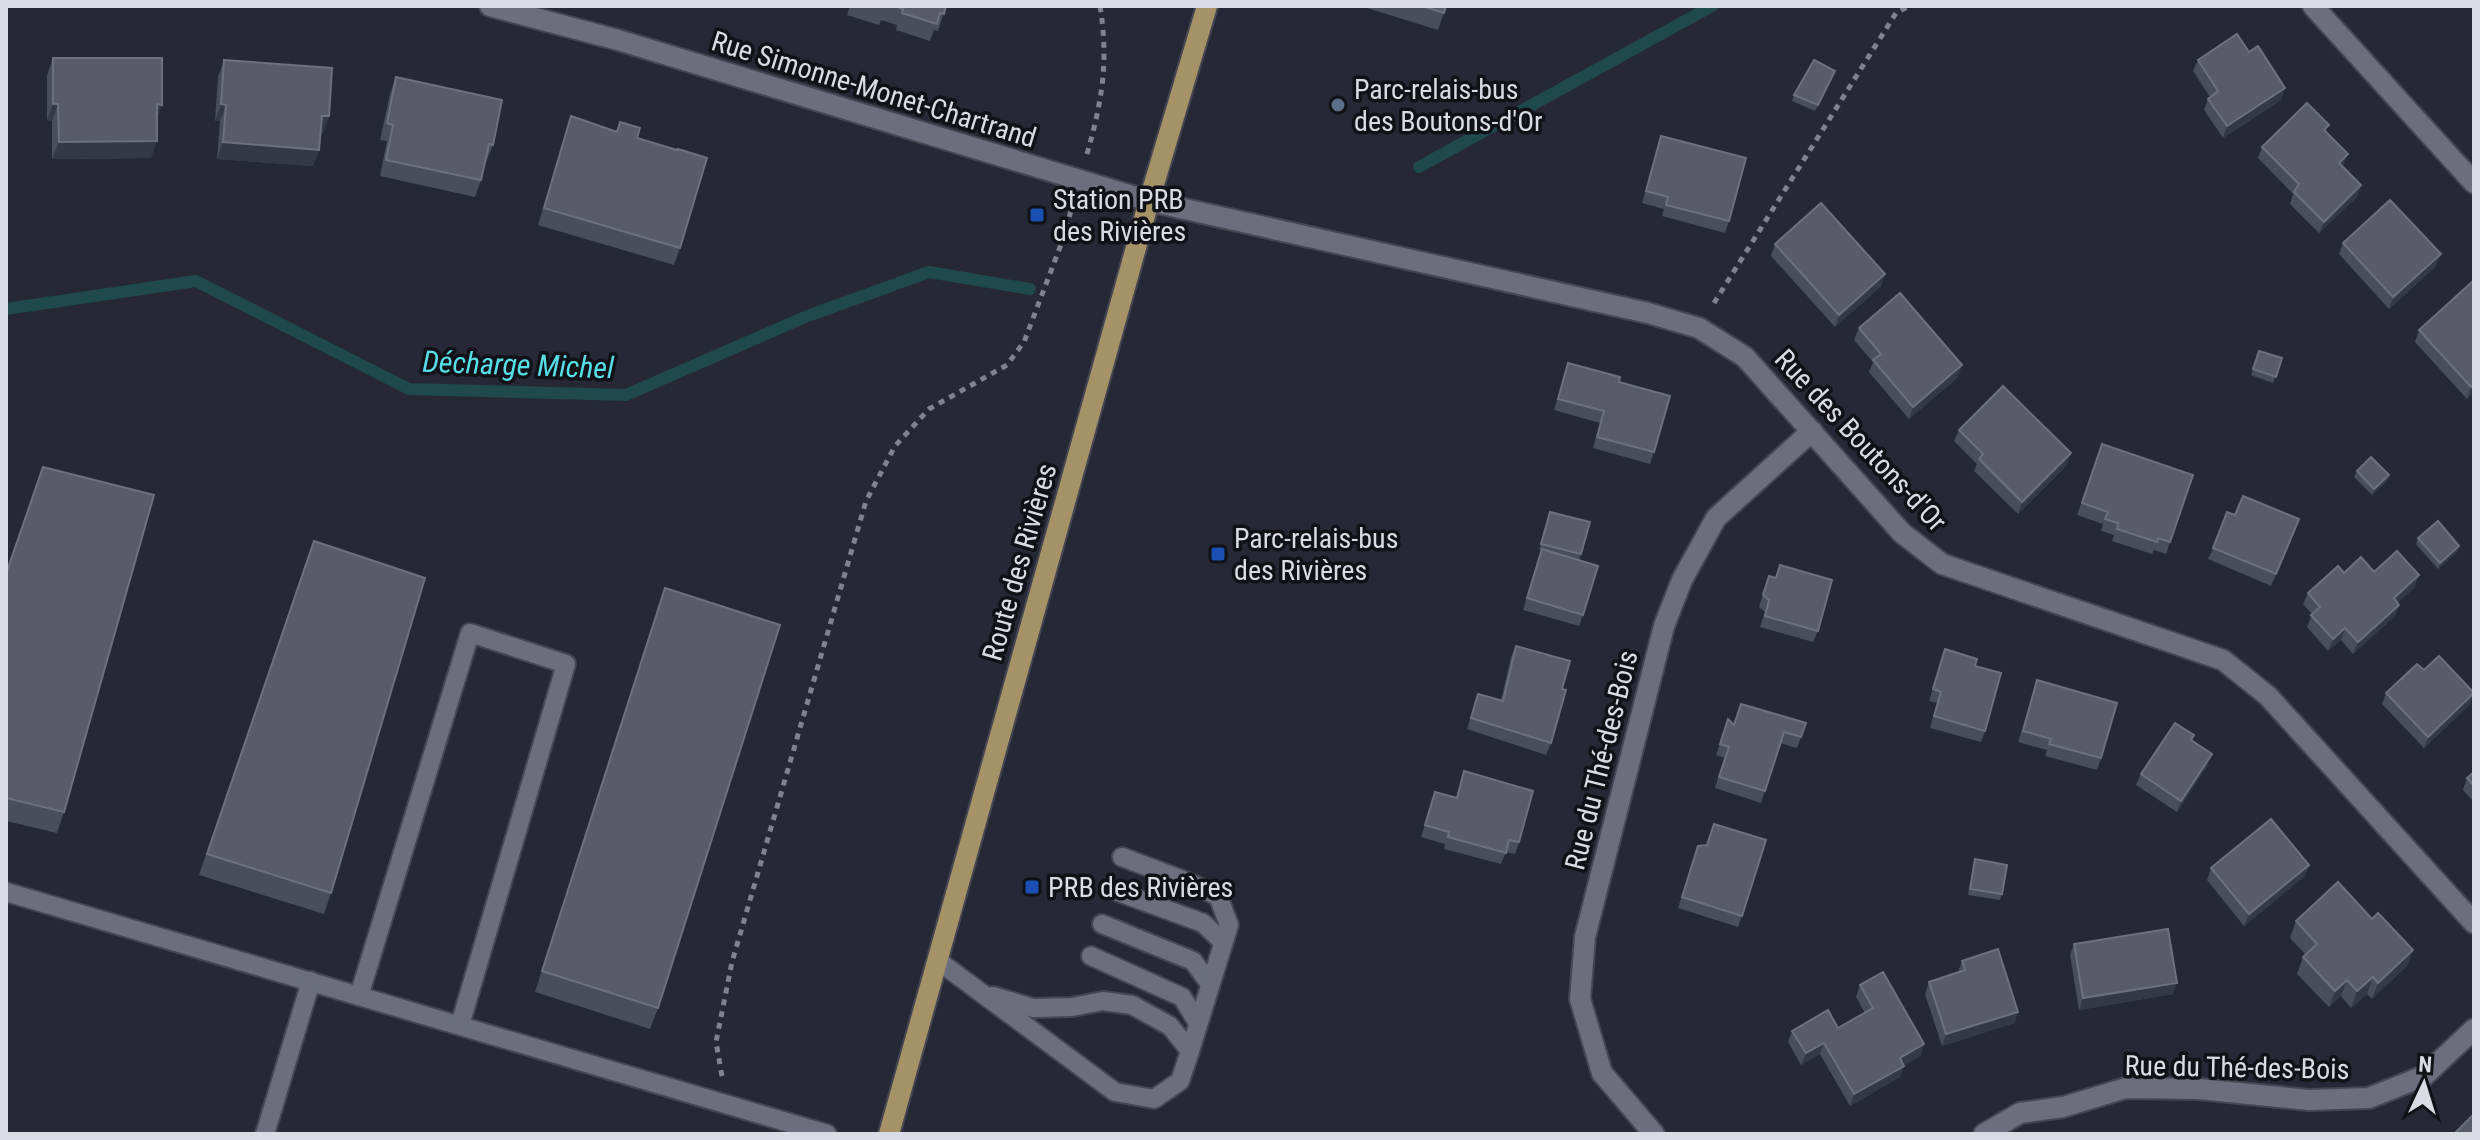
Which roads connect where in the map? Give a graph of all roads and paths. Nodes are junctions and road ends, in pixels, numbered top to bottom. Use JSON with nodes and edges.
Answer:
{"nodes":[{"id":1,"x":490,"y":6,"type":"edge"},
{"id":2,"x":1100,"y":6,"type":"edge"},
{"id":3,"x":1207,"y":6,"type":"edge"},
{"id":4,"x":1909,"y":6,"type":"edge"},
{"id":5,"x":2313,"y":6,"type":"edge"},
{"id":6,"x":1096,"y":125,"type":"dead end"},
{"id":7,"x":2474,"y":183,"type":"edge"},
{"id":8,"x":1149,"y":201,"type":"junction"},
{"id":9,"x":1065,"y":234,"type":"dead end"},
{"id":10,"x":1699,"y":328,"type":"junction"},
{"id":11,"x":1812,"y":431,"type":"junction"},
{"id":12,"x":1122,"y":857,"type":"dead end"},
{"id":13,"x":1113,"y":890,"type":"dead end"},
{"id":14,"x":6,"y":892,"type":"edge"},
{"id":15,"x":2474,"y":923,"type":"edge"},
{"id":16,"x":1102,"y":924,"type":"dead end"},
{"id":17,"x":1223,"y":942,"type":"junction"},
{"id":18,"x":1091,"y":956,"type":"dead end"},
{"id":19,"x":937,"y":960,"type":"junction"},
{"id":20,"x":311,"y":981,"type":"junction"},
{"id":21,"x":1210,"y":984,"type":"junction"},
{"id":22,"x":979,"y":992,"type":"junction"},
{"id":23,"x":359,"y":996,"type":"junction"},
{"id":24,"x":1198,"y":1023,"type":"junction"},
{"id":25,"x":460,"y":1025,"type":"junction"},
{"id":26,"x":2474,"y":1029,"type":"edge"},
{"id":27,"x":1190,"y":1051,"type":"junction"},
{"id":28,"x":722,"y":1074,"type":"dead end"},
{"id":29,"x":265,"y":1134,"type":"edge"},
{"id":30,"x":827,"y":1134,"type":"edge"},
{"id":31,"x":889,"y":1134,"type":"edge"},
{"id":32,"x":1654,"y":1134,"type":"edge"},
{"id":33,"x":1984,"y":1134,"type":"edge"}],
"edges":[{"from":1,"to":8,"type":"street","name":"Rue Simonne-Monet-Chartrand"},
{"from":2,"to":6,"type":"path"},
{"from":3,"to":8,"type":"main road","name":"Route des Rivières"},
{"from":4,"to":10,"type":"path"},
{"from":5,"to":7,"type":"street"},
{"from":8,"to":10,"type":"street","name":"Rue des Boutons-d'Or"},
{"from":8,"to":19,"type":"main road","name":"Route des Rivières"},
{"from":9,"to":28,"type":"path"},
{"from":10,"to":11,"type":"street","name":"Rue des Boutons-d'Or"},
{"from":11,"to":15,"type":"street","name":"Rue des Boutons-d'Or"},
{"from":11,"to":32,"type":"street","name":"Rue du Thé-des-Bois"},
{"from":12,"to":17,"type":"lane"},
{"from":13,"to":17,"type":"lane"},
{"from":14,"to":20,"type":"lane"},
{"from":16,"to":21,"type":"lane"},
{"from":17,"to":21,"type":"lane"},
{"from":18,"to":24,"type":"lane"},
{"from":19,"to":22,"type":"lane"},
{"from":19,"to":31,"type":"main road","name":"Route des Rivières"},
{"from":20,"to":23,"type":"lane"},
{"from":20,"to":29,"type":"lane"},
{"from":21,"to":24,"type":"lane"},
{"from":22,"to":27,"type":"lane"},
{"from":22,"to":27,"type":"lane"},
{"from":23,"to":25,"type":"lane"},
{"from":23,"to":25,"type":"lane"},
{"from":24,"to":27,"type":"lane"},
{"from":25,"to":30,"type":"lane"},
{"from":26,"to":33,"type":"street","name":"Rue du Thé-des-Bois"}]}
